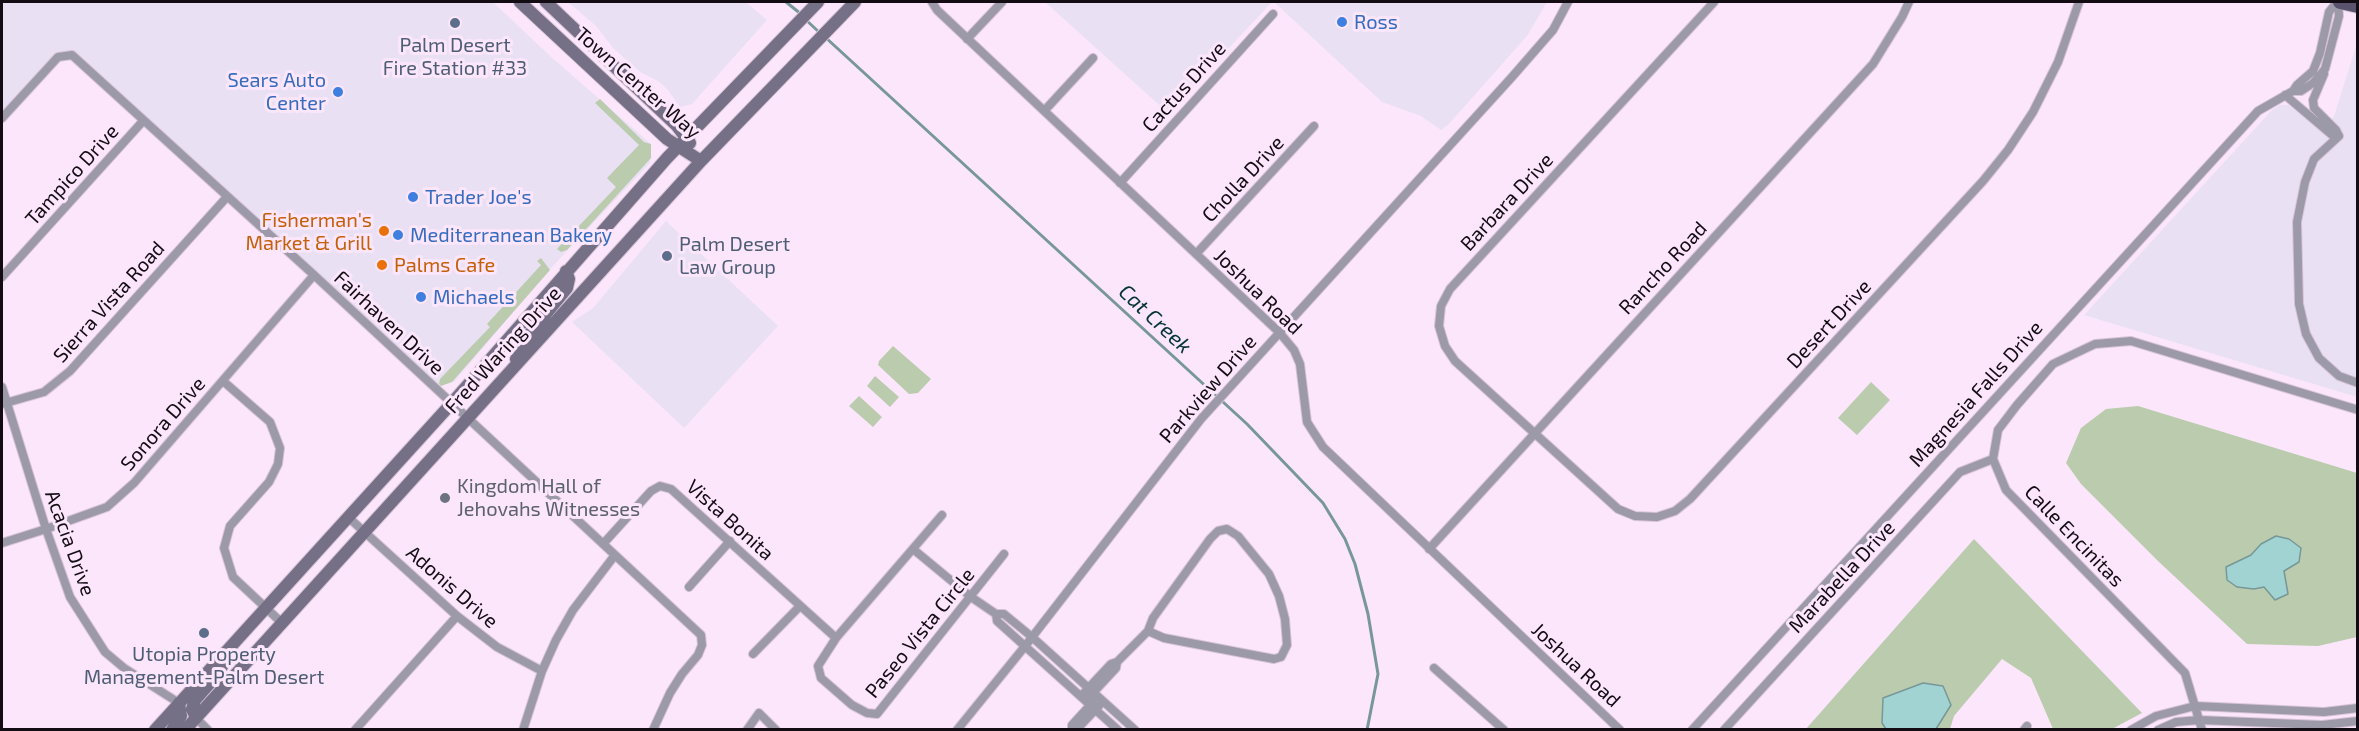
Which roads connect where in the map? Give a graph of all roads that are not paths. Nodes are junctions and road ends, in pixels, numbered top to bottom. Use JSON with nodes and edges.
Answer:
{"nodes":[{"id":1,"x":520,"y":2,"type":"edge"},
{"id":2,"x":546,"y":2,"type":"edge"},
{"id":3,"x":818,"y":2,"type":"edge"},
{"id":4,"x":932,"y":2,"type":"edge"},
{"id":5,"x":1002,"y":2,"type":"edge"},
{"id":6,"x":1568,"y":2,"type":"edge"},
{"id":7,"x":1713,"y":2,"type":"edge"},
{"id":8,"x":1909,"y":2,"type":"edge"},
{"id":9,"x":2079,"y":2,"type":"edge"},
{"id":10,"x":2338,"y":2,"type":"edge"},
{"id":11,"x":851,"y":5,"type":"edge"},
{"id":12,"x":2358,"y":6,"type":"edge"},
{"id":13,"x":1273,"y":14,"type":"dead end"},
{"id":14,"x":967,"y":39,"type":"junction"},
{"id":15,"x":1093,"y":58,"type":"dead end"},
{"id":16,"x":2325,"y":67,"type":"junction"},
{"id":17,"x":2289,"y":93,"type":"junction"},
{"id":18,"x":1045,"y":110,"type":"junction"},
{"id":19,"x":2,"y":118,"type":"edge"},
{"id":20,"x":143,"y":121,"type":"junction"},
{"id":21,"x":1314,"y":126,"type":"dead end"},
{"id":22,"x":2339,"y":136,"type":"junction"},
{"id":23,"x":687,"y":137,"type":"junction"},
{"id":24,"x":677,"y":147,"type":"junction"},
{"id":25,"x":701,"y":161,"type":"junction"},
{"id":26,"x":1120,"y":183,"type":"junction"},
{"id":27,"x":226,"y":198,"type":"junction"},
{"id":28,"x":1196,"y":254,"type":"junction"},
{"id":29,"x":566,"y":271,"type":"junction"},
{"id":30,"x":314,"y":275,"type":"junction"},
{"id":31,"x":2,"y":277,"type":"edge"},
{"id":32,"x":1279,"y":332,"type":"junction"},
{"id":33,"x":510,"y":371,"type":"junction"},
{"id":34,"x":223,"y":381,"type":"junction"},
{"id":35,"x":2358,"y":383,"type":"edge"},
{"id":36,"x":2,"y":387,"type":"edge"},
{"id":37,"x":4,"y":404,"type":"edge"},
{"id":38,"x":452,"y":404,"type":"junction"},
{"id":39,"x":2358,"y":411,"type":"edge"},
{"id":40,"x":468,"y":419,"type":"junction"},
{"id":41,"x":1534,"y":433,"type":"junction"},
{"id":42,"x":1993,"y":459,"type":"junction"},
{"id":43,"x":942,"y":515,"type":"dead end"},
{"id":44,"x":348,"y":517,"type":"junction"},
{"id":45,"x":46,"y":530,"type":"junction"},
{"id":46,"x":364,"y":531,"type":"junction"},
{"id":47,"x":730,"y":541,"type":"junction"},
{"id":48,"x":2,"y":543,"type":"edge"},
{"id":49,"x":603,"y":544,"type":"junction"},
{"id":50,"x":913,"y":549,"type":"junction"},
{"id":51,"x":1429,"y":549,"type":"junction"},
{"id":52,"x":1004,"y":554,"type":"dead end"},
{"id":53,"x":615,"y":555,"type":"junction"},
{"id":54,"x":689,"y":587,"type":"dead end"},
{"id":55,"x":971,"y":597,"type":"junction"},
{"id":56,"x":800,"y":606,"type":"junction"},
{"id":57,"x":266,"y":609,"type":"junction"},
{"id":58,"x":996,"y":614,"type":"junction"},
{"id":59,"x":457,"y":616,"type":"junction"},
{"id":60,"x":282,"y":623,"type":"junction"},
{"id":61,"x":1148,"y":631,"type":"junction"},
{"id":62,"x":1032,"y":637,"type":"junction"},
{"id":63,"x":836,"y":638,"type":"junction"},
{"id":64,"x":233,"y":645,"type":"junction"},
{"id":65,"x":1026,"y":645,"type":"junction"},
{"id":66,"x":753,"y":654,"type":"dead end"},
{"id":67,"x":1434,"y":668,"type":"dead end"},
{"id":68,"x":542,"y":671,"type":"junction"},
{"id":69,"x":1096,"y":695,"type":"junction"},
{"id":70,"x":1089,"y":702,"type":"junction"},
{"id":71,"x":179,"y":703,"type":"junction"},
{"id":72,"x":2195,"y":706,"type":"junction"},
{"id":73,"x":2358,"y":708,"type":"edge"},
{"id":74,"x":196,"y":718,"type":"junction"},
{"id":75,"x":2199,"y":720,"type":"junction"},
{"id":76,"x":2358,"y":721,"type":"edge"},
{"id":77,"x":155,"y":729,"type":"edge"},
{"id":78,"x":172,"y":729,"type":"edge"},
{"id":79,"x":185,"y":729,"type":"edge"},
{"id":80,"x":208,"y":729,"type":"edge"},
{"id":81,"x":355,"y":729,"type":"edge"},
{"id":82,"x":523,"y":729,"type":"edge"},
{"id":83,"x":653,"y":729,"type":"edge"},
{"id":84,"x":747,"y":729,"type":"edge"},
{"id":85,"x":776,"y":729,"type":"edge"},
{"id":86,"x":957,"y":729,"type":"edge"},
{"id":87,"x":1074,"y":729,"type":"edge"},
{"id":88,"x":1118,"y":729,"type":"edge"},
{"id":89,"x":1135,"y":729,"type":"edge"},
{"id":90,"x":1504,"y":729,"type":"edge"},
{"id":91,"x":1620,"y":729,"type":"edge"},
{"id":92,"x":1692,"y":729,"type":"edge"},
{"id":93,"x":1724,"y":729,"type":"edge"},
{"id":94,"x":2131,"y":729,"type":"edge"},
{"id":95,"x":2158,"y":729,"type":"edge"},
{"id":96,"x":2202,"y":729,"type":"edge"}],
"edges":[{"from":1,"to":24,"type":"main road","name":"Town Center Way"},
{"from":2,"to":23,"type":"main road","name":"Town Center Way"},
{"from":3,"to":23,"type":"main road","name":"Fred Waring Drive"},
{"from":4,"to":14,"type":"street","name":"Joshua Road"},
{"from":5,"to":14,"type":"street"},
{"from":6,"to":32,"type":"street","name":"Parkview Drive"},
{"from":7,"to":41,"type":"street","name":"Barbara Drive"},
{"from":8,"to":41,"type":"street","name":"Rancho Road"},
{"from":9,"to":41,"type":"street","name":"Desert Drive"},
{"from":10,"to":12,"type":"main road"},
{"from":10,"to":16,"type":"street","name":"Magnesia Falls Drive"},
{"from":10,"to":17,"type":"street","name":"Magnesia Falls Drive"},
{"from":11,"to":25,"type":"main road","name":"Fred Waring Drive"},
{"from":13,"to":26,"type":"street","name":"Cactus Drive"},
{"from":14,"to":18,"type":"street","name":"Joshua Road"},
{"from":15,"to":18,"type":"street"},
{"from":16,"to":17,"type":"street","name":"Magnesia Falls Drive"},
{"from":16,"to":22,"type":"street"},
{"from":17,"to":22,"type":"street"},
{"from":17,"to":92,"type":"street","name":"Magnesia Falls Drive"},
{"from":18,"to":26,"type":"street","name":"Joshua Road"},
{"from":19,"to":20,"type":"street","name":"Fairhaven Drive"},
{"from":20,"to":27,"type":"street","name":"Fairhaven Drive"},
{"from":20,"to":31,"type":"street","name":"Tampico Drive"},
{"from":21,"to":28,"type":"street","name":"Cholla Drive"},
{"from":22,"to":35,"type":"street"},
{"from":23,"to":24,"type":"main road","name":"Fred Waring Drive"},
{"from":23,"to":25,"type":"main road","name":"Town Center Way"},
{"from":24,"to":25,"type":"main road","name":"Town Center Way"},
{"from":24,"to":29,"type":"main road","name":"Fred Waring Drive"},
{"from":25,"to":33,"type":"main road","name":"Fred Waring Drive"},
{"from":26,"to":28,"type":"street","name":"Joshua Road"},
{"from":27,"to":30,"type":"street","name":"Fairhaven Drive"},
{"from":27,"to":37,"type":"street","name":"Sierra Vista Road"},
{"from":28,"to":32,"type":"street","name":"Joshua Road"},
{"from":29,"to":33,"type":"main road"},
{"from":29,"to":38,"type":"main road","name":"Fred Waring Drive"},
{"from":30,"to":34,"type":"street","name":"Sonora Drive"},
{"from":30,"to":38,"type":"street","name":"Fairhaven Drive"},
{"from":32,"to":51,"type":"street","name":"Joshua Road"},
{"from":32,"to":62,"type":"street","name":"Parkview Drive"},
{"from":33,"to":40,"type":"main road","name":"Fred Waring Drive"},
{"from":34,"to":45,"type":"street","name":"Sonora Drive"},
{"from":34,"to":57,"type":"street"},
{"from":36,"to":37,"type":"street","name":"Acacia Drive"},
{"from":37,"to":45,"type":"street","name":"Acacia Drive"},
{"from":38,"to":40,"type":"street","name":"Fairhaven Drive"},
{"from":38,"to":44,"type":"main road","name":"Fred Waring Drive"},
{"from":39,"to":42,"type":"street"},
{"from":40,"to":46,"type":"main road","name":"Fred Waring Drive"},
{"from":40,"to":49,"type":"street","name":"Fairhaven Drive"},
{"from":41,"to":51,"type":"street","name":"Rancho Road"},
{"from":42,"to":72,"type":"street","name":"Calle Encinitas"},
{"from":42,"to":93,"type":"street","name":"Marabella Drive"},
{"from":43,"to":50,"type":"street","name":"Paseo Vista Circle"},
{"from":44,"to":46,"type":"street","name":"Adonis Drive"},
{"from":44,"to":57,"type":"main road","name":"Fred Waring Drive"},
{"from":45,"to":48,"type":"street","name":"Sonora Drive"},
{"from":45,"to":71,"type":"street","name":"Acacia Drive"},
{"from":46,"to":59,"type":"street","name":"Adonis Drive"},
{"from":46,"to":60,"type":"main road","name":"Fred Waring Drive"},
{"from":47,"to":49,"type":"street","name":"Vista Bonita"},
{"from":47,"to":54,"type":"street"},
{"from":47,"to":56,"type":"street","name":"Vista Bonita"},
{"from":49,"to":53,"type":"street","name":"Fairhaven Drive"},
{"from":50,"to":55,"type":"street"},
{"from":50,"to":63,"type":"street","name":"Paseo Vista Circle"},
{"from":51,"to":91,"type":"street","name":"Joshua Road"},
{"from":52,"to":55,"type":"street","name":"Paseo Vista Circle"},
{"from":53,"to":68,"type":"street"},
{"from":53,"to":83,"type":"street","name":"Fairhaven Drive"},
{"from":55,"to":58,"type":"street"},
{"from":55,"to":63,"type":"street","name":"Paseo Vista Circle"},
{"from":56,"to":63,"type":"street","name":"Vista Bonita"},
{"from":56,"to":66,"type":"street"},
{"from":57,"to":60,"type":"street"},
{"from":57,"to":64,"type":"main road","name":"Fred Waring Drive"},
{"from":58,"to":62,"type":"street"},
{"from":58,"to":65,"type":"street"},
{"from":59,"to":68,"type":"street","name":"Adonis Drive"},
{"from":59,"to":81,"type":"street"},
{"from":60,"to":74,"type":"main road","name":"Fred Waring Drive"},
{"from":61,"to":61,"type":"street"},
{"from":61,"to":69,"type":"street"},
{"from":62,"to":65,"type":"street","name":"Parkview Drive"},
{"from":62,"to":69,"type":"street"},
{"from":64,"to":71,"type":"main road","name":"Fred Waring Drive"},
{"from":64,"to":74,"type":"main road"},
{"from":65,"to":70,"type":"street"},
{"from":65,"to":86,"type":"street","name":"Parkview Drive"},
{"from":67,"to":90,"type":"street"},
{"from":68,"to":82,"type":"street"},
{"from":69,"to":70,"type":"street"},
{"from":69,"to":70,"type":"street"},
{"from":69,"to":89,"type":"street"},
{"from":70,"to":87,"type":"street"},
{"from":70,"to":88,"type":"street"},
{"from":71,"to":77,"type":"main road","name":"Fred Waring Drive"},
{"from":71,"to":78,"type":"main road"},
{"from":72,"to":73,"type":"street"},
{"from":72,"to":75,"type":"street","name":"Calle Encinitas"},
{"from":72,"to":94,"type":"street"},
{"from":74,"to":79,"type":"main road","name":"Fred Waring Drive"},
{"from":74,"to":80,"type":"street"},
{"from":75,"to":76,"type":"street"},
{"from":75,"to":95,"type":"street"},
{"from":75,"to":96,"type":"street","name":"Calle Encinitas"},
{"from":84,"to":85,"type":"street"}]}
